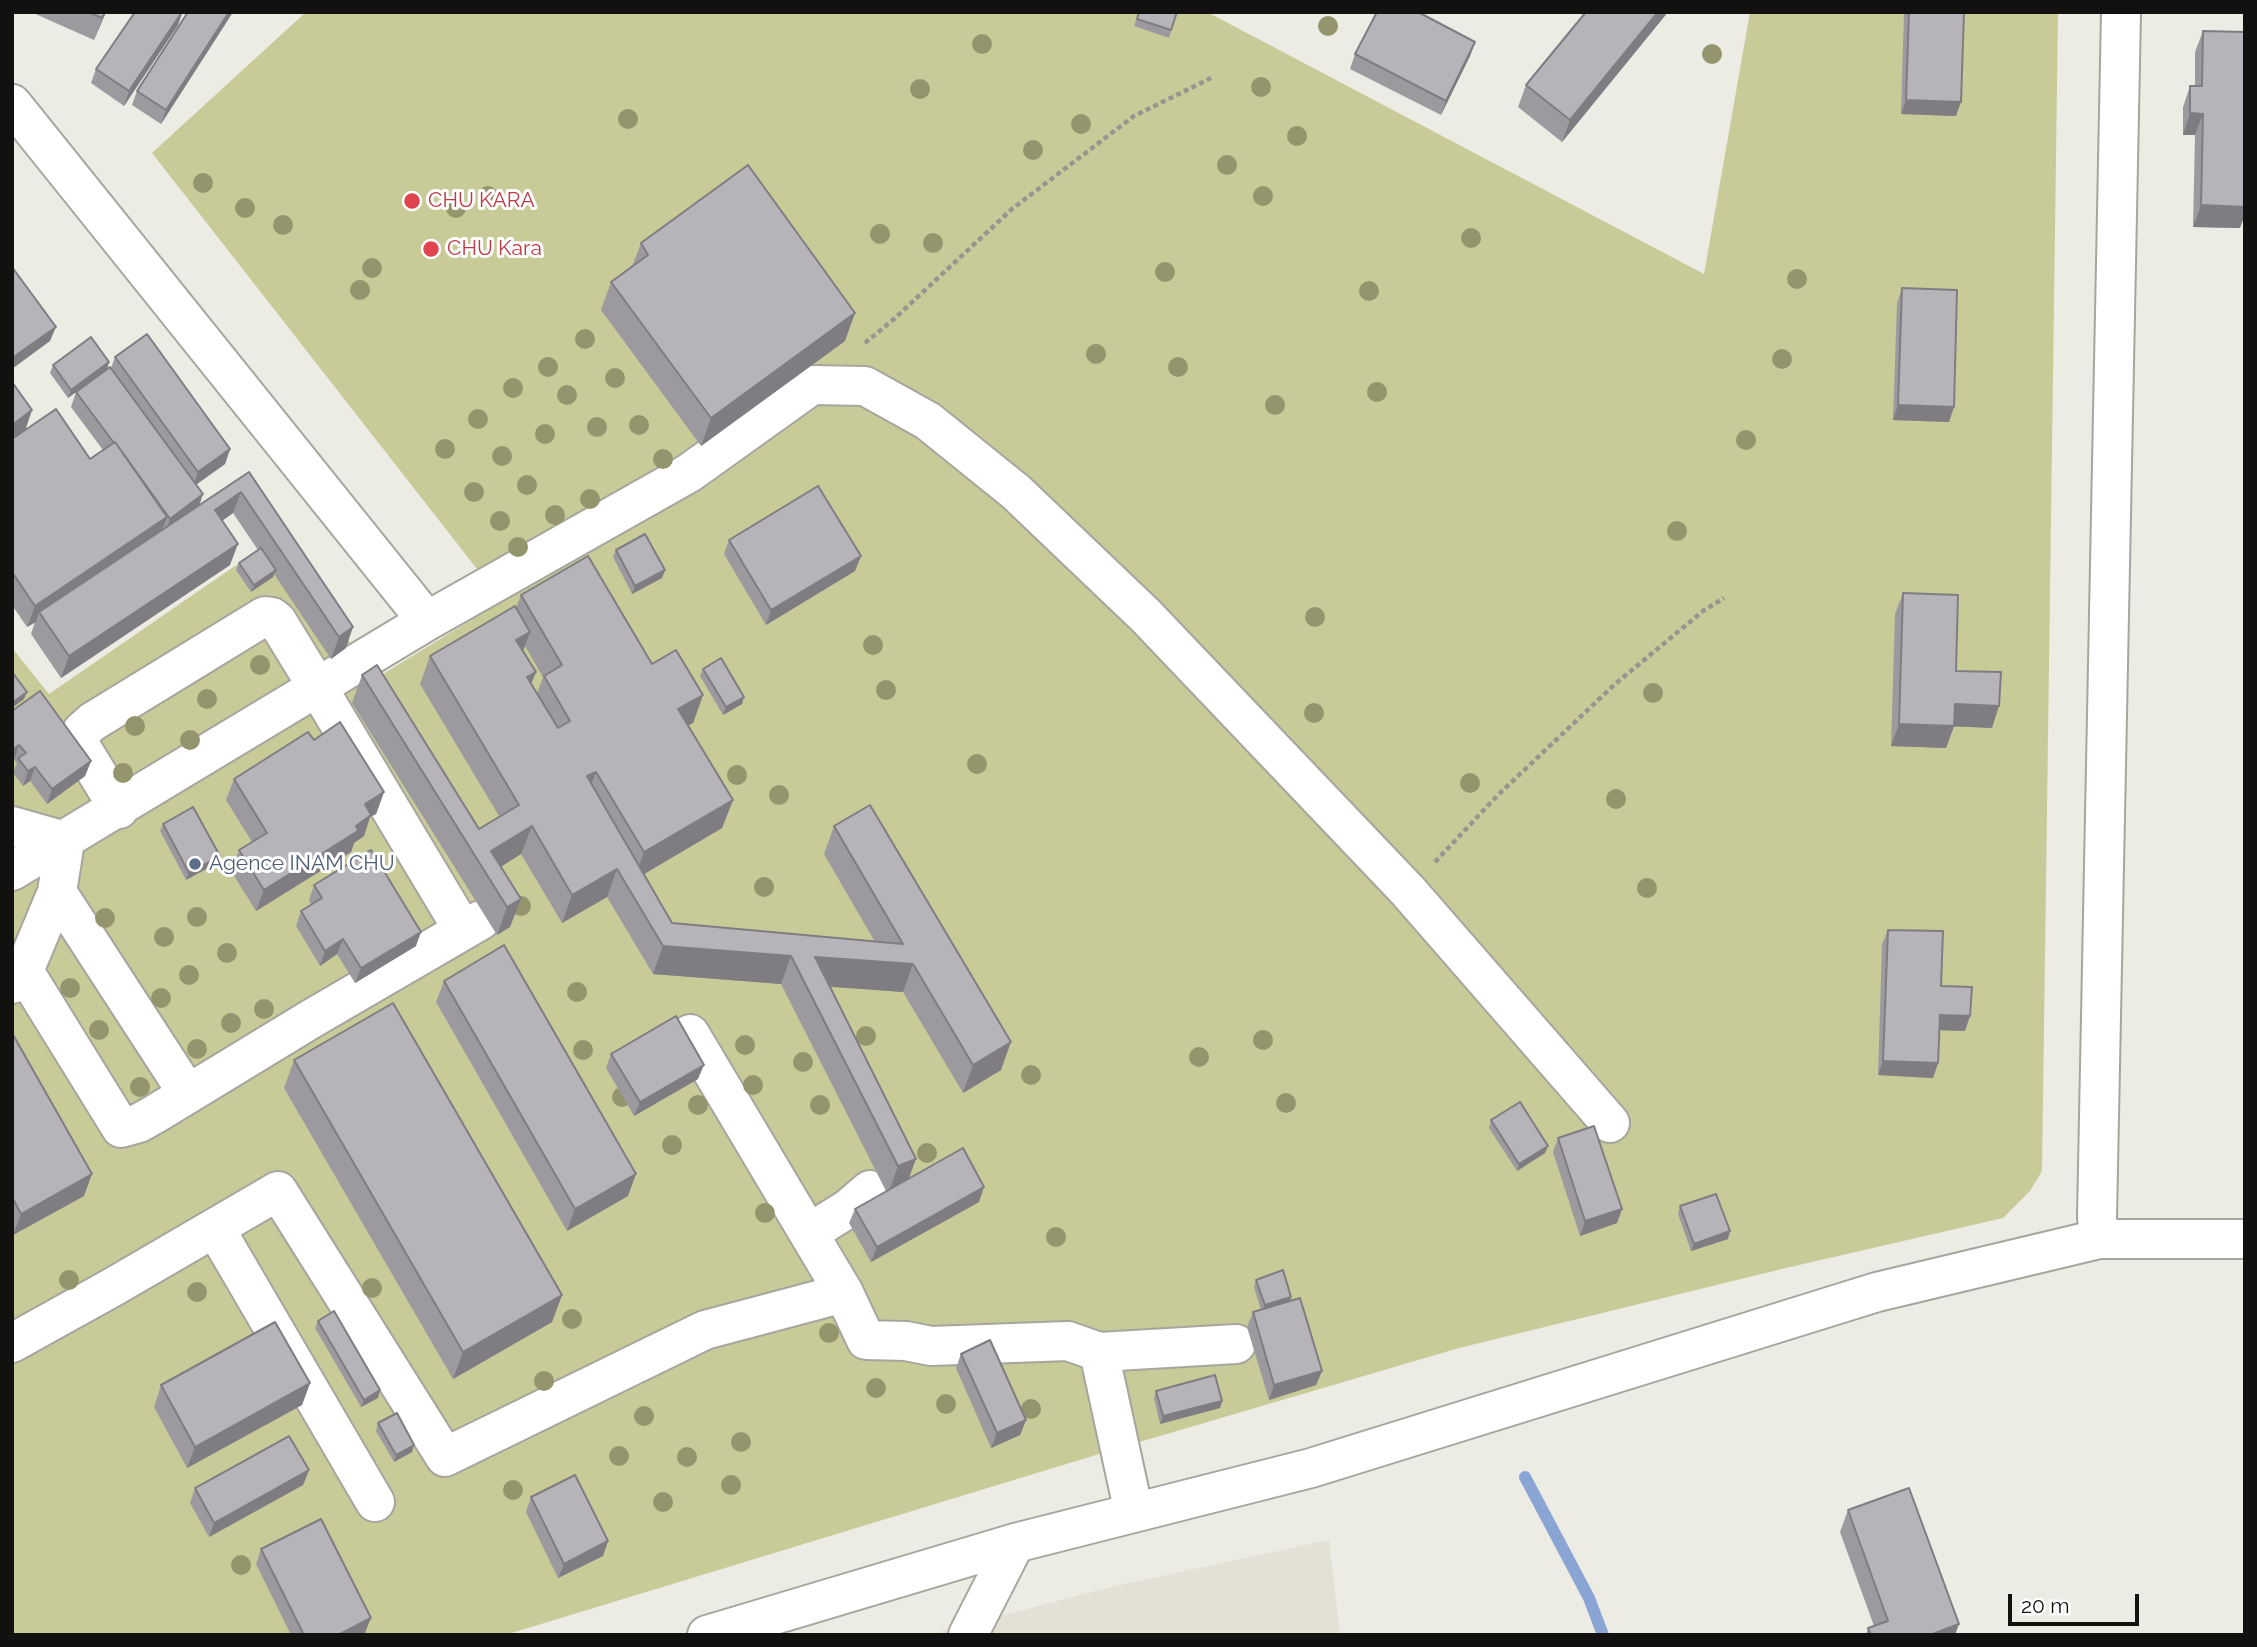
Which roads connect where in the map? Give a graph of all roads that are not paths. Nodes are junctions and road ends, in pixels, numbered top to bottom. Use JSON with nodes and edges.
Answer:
{"nodes":[{"id":1,"x":2121,"y":12,"type":"edge"},
{"id":2,"x":12,"y":104,"type":"edge"},
{"id":3,"x":427,"y":621,"type":"junction"},
{"id":4,"x":318,"y":688,"type":"junction"},
{"id":5,"x":119,"y":809,"type":"junction"},
{"id":6,"x":12,"y":826,"type":"edge"},
{"id":7,"x":65,"y":841,"type":"junction"},
{"id":8,"x":12,"y":871,"type":"edge"},
{"id":9,"x":57,"y":892,"type":"junction"},
{"id":10,"x":18,"y":977,"type":"edge"},
{"id":11,"x":690,"y":1034,"type":"edge"},
{"id":12,"x":188,"y":1094,"type":"junction"},
{"id":13,"x":1610,"y":1122,"type":"dead end"},
{"id":14,"x":870,"y":1190,"type":"dead end"},
{"id":15,"x":215,"y":1228,"type":"junction"},
{"id":16,"x":809,"y":1233,"type":"junction"},
{"id":17,"x":2245,"y":1238,"type":"edge"},
{"id":18,"x":2099,"y":1239,"type":"junction"},
{"id":19,"x":844,"y":1293,"type":"junction"},
{"id":20,"x":12,"y":1343,"type":"edge"},
{"id":21,"x":1236,"y":1344,"type":"dead end"},
{"id":22,"x":1099,"y":1352,"type":"junction"},
{"id":23,"x":375,"y":1502,"type":"dead end"},
{"id":24,"x":1134,"y":1513,"type":"junction"},
{"id":25,"x":1015,"y":1543,"type":"junction"},
{"id":26,"x":756,"y":1628,"type":"edge"},
{"id":27,"x":707,"y":1635,"type":"edge"},
{"id":28,"x":968,"y":1635,"type":"edge"}],
"edges":[{"from":1,"to":18,"type":"street"},
{"from":2,"to":3,"type":"street"},
{"from":3,"to":4,"type":"street"},
{"from":3,"to":13,"type":"street"},
{"from":4,"to":5,"type":"street"},
{"from":4,"to":5,"type":"street"},
{"from":4,"to":12,"type":"street"},
{"from":5,"to":7,"type":"street"},
{"from":6,"to":7,"type":"street"},
{"from":7,"to":8,"type":"street"},
{"from":7,"to":9,"type":"street"},
{"from":9,"to":10,"type":"street"},
{"from":9,"to":12,"type":"street"},
{"from":10,"to":12,"type":"street"},
{"from":11,"to":16,"type":"street"},
{"from":14,"to":16,"type":"street"},
{"from":15,"to":19,"type":"street"},
{"from":15,"to":20,"type":"street"},
{"from":15,"to":23,"type":"street"},
{"from":16,"to":19,"type":"street"},
{"from":17,"to":18,"type":"street"},
{"from":18,"to":24,"type":"street"},
{"from":19,"to":22,"type":"street"},
{"from":21,"to":22,"type":"street"},
{"from":22,"to":24,"type":"street"},
{"from":24,"to":25,"type":"street"},
{"from":25,"to":26,"type":"street"},
{"from":25,"to":28,"type":"street"},
{"from":26,"to":27,"type":"street"}]}
